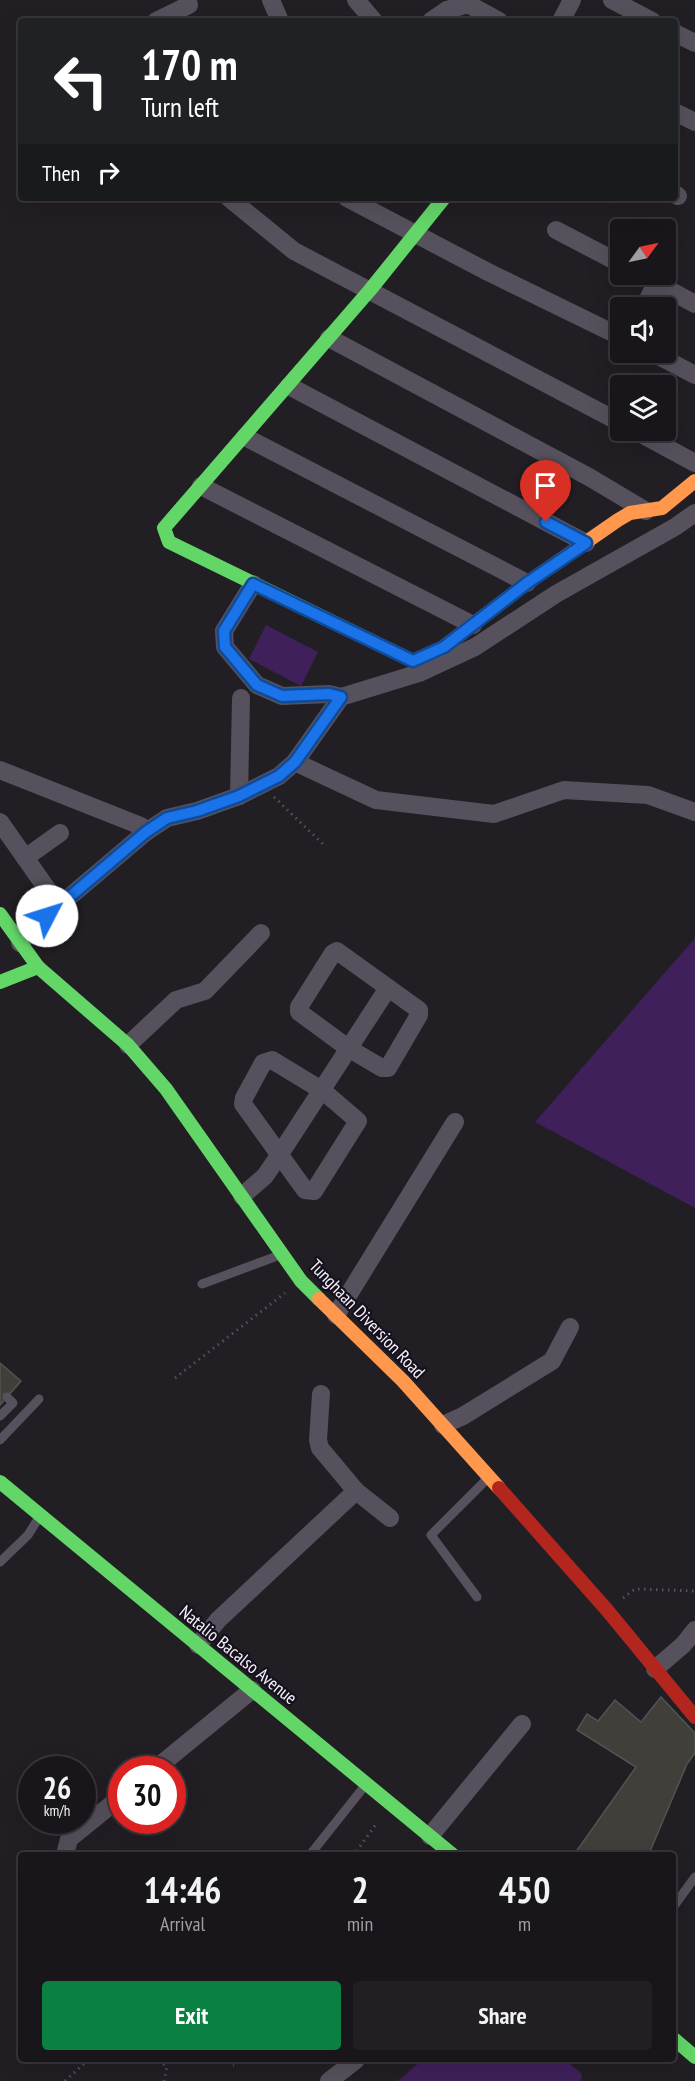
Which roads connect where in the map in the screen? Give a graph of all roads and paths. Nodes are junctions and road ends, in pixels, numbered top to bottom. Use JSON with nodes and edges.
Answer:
{"nodes":[{"id":1,"x":272,"y":0,"type":"edge"},
{"id":2,"x":356,"y":0,"type":"edge"},
{"id":3,"x":572,"y":0,"type":"edge"},
{"id":4,"x":612,"y":0,"type":"edge"},
{"id":5,"x":191,"y":9,"type":"edge"},
{"id":6,"x":165,"y":18,"type":"edge"},
{"id":7,"x":279,"y":18,"type":"edge"},
{"id":8,"x":371,"y":18,"type":"edge"},
{"id":9,"x":435,"y":18,"type":"edge"},
{"id":10,"x":494,"y":18,"type":"edge"},
{"id":11,"x":563,"y":18,"type":"edge"},
{"id":12,"x":646,"y":18,"type":"edge"},
{"id":13,"x":678,"y":34,"type":"edge"},
{"id":14,"x":695,"y":43,"type":"edge"},
{"id":15,"x":678,"y":114,"type":"edge"},
{"id":16,"x":695,"y":122,"type":"edge"},
{"id":17,"x":237,"y":201,"type":"edge"},
{"id":18,"x":353,"y":201,"type":"edge"},
{"id":19,"x":442,"y":201,"type":"edge"},
{"id":20,"x":556,"y":230,"type":"dead end"},
{"id":21,"x":416,"y":234,"type":"junction"},
{"id":22,"x":610,"y":258,"type":"edge"},
{"id":23,"x":659,"y":285,"type":"edge"},
{"id":24,"x":370,"y":290,"type":"junction"},
{"id":25,"x":695,"y":304,"type":"edge"},
{"id":26,"x":610,"y":331,"type":"edge"},
{"id":27,"x":329,"y":338,"type":"junction"},
{"id":28,"x":672,"y":363,"type":"edge"},
{"id":29,"x":695,"y":375,"type":"edge"},
{"id":30,"x":289,"y":386,"type":"junction"},
{"id":31,"x":610,"y":417,"type":"edge"},
{"id":32,"x":246,"y":437,"type":"junction"},
{"id":33,"x":654,"y":441,"type":"edge"},
{"id":34,"x":695,"y":463,"type":"edge"},
{"id":35,"x":695,"y":481,"type":"edge"},
{"id":36,"x":201,"y":486,"type":"junction"},
{"id":37,"x":646,"y":511,"type":"junction"},
{"id":38,"x":695,"y":513,"type":"edge"},
{"id":39,"x":586,"y":543,"type":"junction"},
{"id":40,"x":527,"y":583,"type":"junction"},
{"id":41,"x":253,"y":584,"type":"junction"},
{"id":42,"x":473,"y":625,"type":"junction"},
{"id":43,"x":341,"y":697,"type":"junction"},
{"id":44,"x":241,"y":698,"type":"dead end"},
{"id":45,"x":295,"y":762,"type":"junction"},
{"id":46,"x":0,"y":770,"type":"edge"},
{"id":47,"x":262,"y":786,"type":"junction"},
{"id":48,"x":239,"y":796,"type":"junction"},
{"id":49,"x":695,"y":812,"type":"edge"},
{"id":50,"x":0,"y":822,"type":"edge"},
{"id":51,"x":146,"y":832,"type":"junction"},
{"id":52,"x":60,"y":833,"type":"dead end"},
{"id":53,"x":325,"y":846,"type":"dead end"},
{"id":54,"x":25,"y":858,"type":"junction"},
{"id":55,"x":59,"y":906,"type":"junction"},
{"id":56,"x":0,"y":914,"type":"edge"},
{"id":57,"x":261,"y":933,"type":"dead end"},
{"id":58,"x":20,"y":943,"type":"junction"},
{"id":59,"x":38,"y":967,"type":"junction"},
{"id":60,"x":0,"y":982,"type":"edge"},
{"id":61,"x":388,"y":988,"type":"junction"},
{"id":62,"x":128,"y":1045,"type":"junction"},
{"id":63,"x":348,"y":1048,"type":"junction"},
{"id":64,"x":323,"y":1091,"type":"junction"},
{"id":65,"x":455,"y":1122,"type":"dead end"},
{"id":66,"x":280,"y":1154,"type":"junction"},
{"id":67,"x":242,"y":1196,"type":"junction"},
{"id":68,"x":282,"y":1255,"type":"junction"},
{"id":69,"x":301,"y":1281,"type":"junction"},
{"id":70,"x":202,"y":1284,"type":"dead end"},
{"id":71,"x":336,"y":1315,"type":"junction"},
{"id":72,"x":570,"y":1327,"type":"dead end"},
{"id":73,"x":175,"y":1378,"type":"dead end"},
{"id":74,"x":321,"y":1394,"type":"dead end"},
{"id":75,"x":7,"y":1397,"type":"dead end"},
{"id":76,"x":39,"y":1398,"type":"dead end"},
{"id":77,"x":0,"y":1416,"type":"edge"},
{"id":78,"x":443,"y":1425,"type":"junction"},
{"id":79,"x":0,"y":1440,"type":"edge"},
{"id":80,"x":489,"y":1477,"type":"junction"},
{"id":81,"x":0,"y":1482,"type":"edge"},
{"id":82,"x":356,"y":1491,"type":"junction"},
{"id":83,"x":40,"y":1515,"type":"junction"},
{"id":84,"x":390,"y":1518,"type":"dead end"},
{"id":85,"x":0,"y":1563,"type":"edge"},
{"id":86,"x":695,"y":1591,"type":"edge"},
{"id":87,"x":477,"y":1597,"type":"dead end"},
{"id":88,"x":607,"y":1610,"type":"junction"},
{"id":89,"x":695,"y":1630,"type":"edge"},
{"id":90,"x":198,"y":1646,"type":"junction"},
{"id":91,"x":655,"y":1669,"type":"junction"},
{"id":92,"x":252,"y":1690,"type":"junction"},
{"id":93,"x":695,"y":1717,"type":"edge"},
{"id":94,"x":522,"y":1724,"type":"dead end"},
{"id":95,"x":171,"y":1756,"type":"edge"},
{"id":96,"x":366,"y":1784,"type":"junction"},
{"id":97,"x":391,"y":1804,"type":"junction"},
{"id":98,"x":108,"y":1807,"type":"edge"},
{"id":99,"x":430,"y":1836,"type":"junction"},
{"id":100,"x":66,"y":1852,"type":"edge"},
{"id":101,"x":312,"y":1852,"type":"edge"},
{"id":102,"x":356,"y":1852,"type":"edge"},
{"id":103,"x":449,"y":1852,"type":"edge"},
{"id":104,"x":695,"y":1876,"type":"edge"},
{"id":105,"x":676,"y":1903,"type":"edge"},
{"id":106,"x":676,"y":2041,"type":"edge"},
{"id":107,"x":695,"y":2057,"type":"edge"},
{"id":108,"x":86,"y":2062,"type":"edge"},
{"id":109,"x":161,"y":2062,"type":"edge"},
{"id":110,"x":226,"y":2062,"type":"edge"},
{"id":111,"x":354,"y":2062,"type":"edge"},
{"id":112,"x":234,"y":2066,"type":"dead end"},
{"id":113,"x":333,"y":2079,"type":"edge"},
{"id":114,"x":65,"y":2081,"type":"edge"},
{"id":115,"x":164,"y":2081,"type":"edge"}],
"edges":[{"from":1,"to":7,"type":"street"},
{"from":2,"to":8,"type":"street"},
{"from":3,"to":11,"type":"street"},
{"from":4,"to":12,"type":"street"},
{"from":5,"to":6,"type":"street"},
{"from":9,"to":10,"type":"street"},
{"from":13,"to":14,"type":"street"},
{"from":15,"to":16,"type":"street"},
{"from":17,"to":24,"type":"street"},
{"from":18,"to":21,"type":"street"},
{"from":19,"to":21,"type":"main road"},
{"from":20,"to":22,"type":"street"},
{"from":21,"to":24,"type":"main road"},
{"from":21,"to":26,"type":"street"},
{"from":23,"to":25,"type":"street"},
{"from":24,"to":27,"type":"main road"},
{"from":24,"to":31,"type":"street"},
{"from":27,"to":30,"type":"main road"},
{"from":27,"to":37,"type":"street"},
{"from":28,"to":29,"type":"street"},
{"from":30,"to":32,"type":"main road"},
{"from":30,"to":39,"type":"street"},
{"from":32,"to":36,"type":"main road"},
{"from":32,"to":40,"type":"street"},
{"from":33,"to":34,"type":"street"},
{"from":35,"to":37,"type":"main road"},
{"from":36,"to":41,"type":"main road"},
{"from":36,"to":42,"type":"street"},
{"from":37,"to":39,"type":"main road"},
{"from":38,"to":43,"type":"street"},
{"from":39,"to":40,"type":"main road"},
{"from":40,"to":42,"type":"main road"},
{"from":41,"to":42,"type":"main road"},
{"from":41,"to":43,"type":"street"},
{"from":43,"to":45,"type":"street"},
{"from":44,"to":48,"type":"street"},
{"from":45,"to":47,"type":"street"},
{"from":45,"to":49,"type":"street"},
{"from":46,"to":51,"type":"street"},
{"from":47,"to":48,"type":"street"},
{"from":47,"to":53,"type":"path"},
{"from":48,"to":51,"type":"street"},
{"from":50,"to":54,"type":"street"},
{"from":51,"to":55,"type":"street"},
{"from":52,"to":54,"type":"street"},
{"from":54,"to":55,"type":"street"},
{"from":55,"to":58,"type":"street"},
{"from":56,"to":58,"type":"main road","name":"Tunghaan Diversion Road"},
{"from":57,"to":62,"type":"street"},
{"from":58,"to":59,"type":"main road","name":"Tunghaan Diversion Road"},
{"from":59,"to":60,"type":"main road"},
{"from":59,"to":62,"type":"main road","name":"Tunghaan Diversion Road"},
{"from":61,"to":63,"type":"street"},
{"from":61,"to":63,"type":"street"},
{"from":61,"to":63,"type":"street"},
{"from":62,"to":67,"type":"main road","name":"Tunghaan Diversion Road"},
{"from":63,"to":64,"type":"street"},
{"from":64,"to":66,"type":"street"},
{"from":64,"to":66,"type":"street"},
{"from":64,"to":66,"type":"street"},
{"from":65,"to":71,"type":"street"},
{"from":66,"to":67,"type":"street"},
{"from":67,"to":68,"type":"main road","name":"Tunghaan Diversion Road"},
{"from":68,"to":69,"type":"main road","name":"Tunghaan Diversion Road"},
{"from":68,"to":70,"type":"lane"},
{"from":69,"to":71,"type":"main road","name":"Tunghaan Diversion Road"},
{"from":69,"to":73,"type":"path"},
{"from":71,"to":78,"type":"main road","name":"Tunghaan Diversion Road"},
{"from":72,"to":78,"type":"street"},
{"from":74,"to":82,"type":"street"},
{"from":75,"to":77,"type":"lane"},
{"from":76,"to":79,"type":"lane"},
{"from":78,"to":80,"type":"main road","name":"Tunghaan Diversion Road"},
{"from":80,"to":87,"type":"lane"},
{"from":80,"to":88,"type":"main road","name":"Tunghaan Diversion Road"},
{"from":81,"to":83,"type":"main road","name":"Natalio Bacalso Avenue"},
{"from":82,"to":84,"type":"street"},
{"from":82,"to":90,"type":"street"},
{"from":83,"to":85,"type":"lane"},
{"from":83,"to":90,"type":"main road","name":"Natalio Bacalso Avenue"},
{"from":86,"to":88,"type":"path"},
{"from":88,"to":91,"type":"main road","name":"Tunghaan Diversion Road"},
{"from":89,"to":91,"type":"street"},
{"from":90,"to":92,"type":"main road","name":"Natalio Bacalso Avenue"},
{"from":91,"to":93,"type":"main road","name":"Tunghaan Diversion Road"},
{"from":92,"to":95,"type":"street"},
{"from":92,"to":96,"type":"main road","name":"Natalio Bacalso Avenue"},
{"from":94,"to":99,"type":"street"},
{"from":96,"to":97,"type":"main road","name":"Natalio Bacalso Avenue"},
{"from":96,"to":101,"type":"lane"},
{"from":97,"to":99,"type":"main road","name":"Natalio Bacalso Avenue"},
{"from":97,"to":102,"type":"path"},
{"from":98,"to":100,"type":"street"},
{"from":99,"to":103,"type":"main road","name":"Natalio Bacalso Avenue"},
{"from":104,"to":105,"type":"lane"},
{"from":106,"to":107,"type":"main road"},
{"from":108,"to":114,"type":"path"},
{"from":109,"to":115,"type":"path"},
{"from":110,"to":112,"type":"path"},
{"from":111,"to":113,"type":"street"}]}
